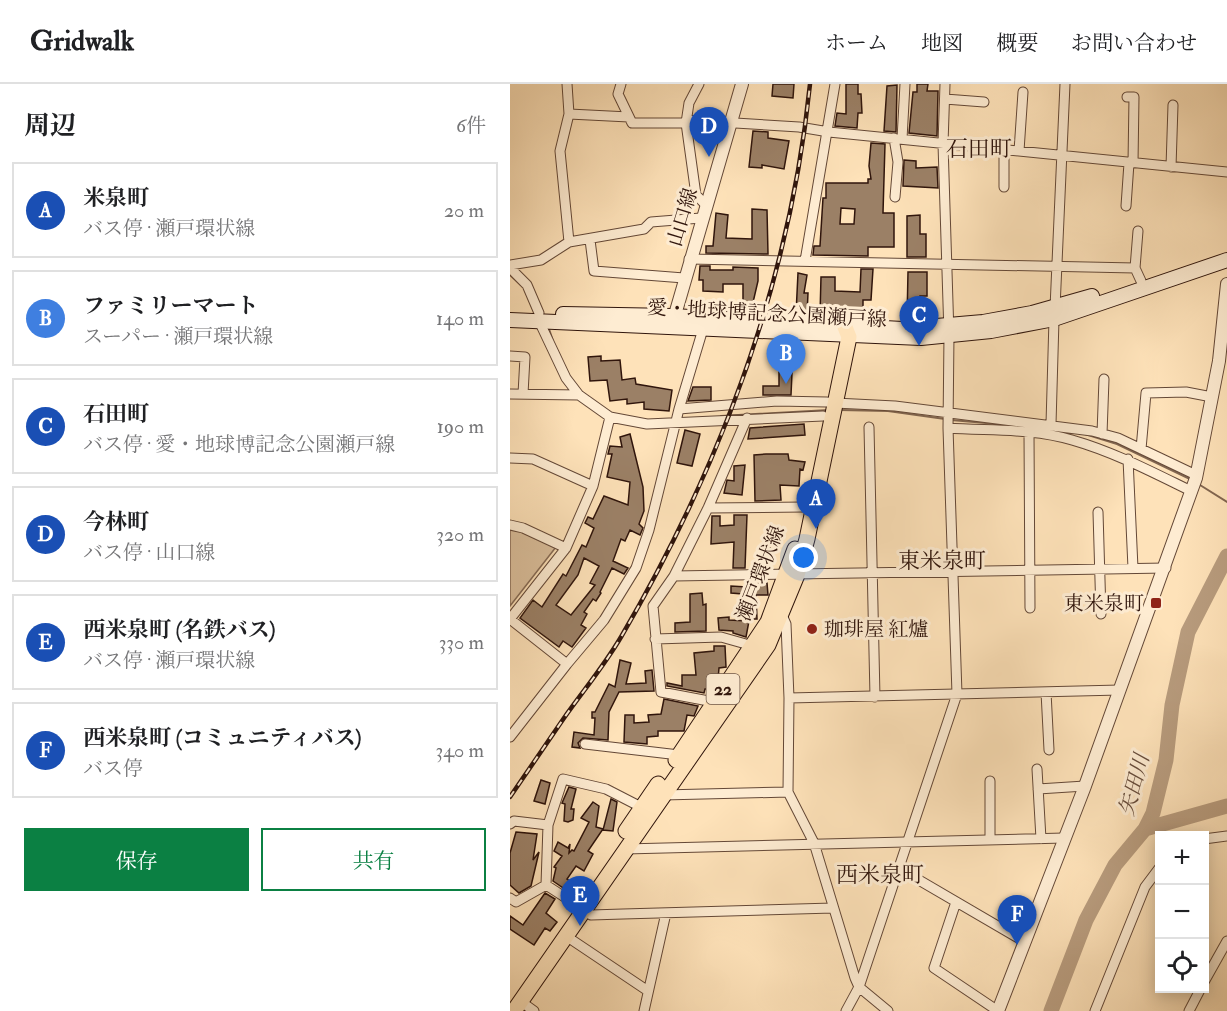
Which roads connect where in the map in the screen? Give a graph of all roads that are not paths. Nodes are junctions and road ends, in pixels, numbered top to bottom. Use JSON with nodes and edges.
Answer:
{"nodes":[{"id":1,"x":567,"y":84,"type":"edge"},
{"id":2,"x":621,"y":84,"type":"edge"},
{"id":3,"x":698,"y":84,"type":"edge"},
{"id":4,"x":742,"y":84,"type":"edge"},
{"id":5,"x":835,"y":84,"type":"edge"},
{"id":6,"x":905,"y":84,"type":"edge"},
{"id":7,"x":945,"y":84,"type":"edge"},
{"id":8,"x":1065,"y":84,"type":"edge"},
{"id":9,"x":1023,"y":92,"type":"dead end"},
{"id":10,"x":1127,"y":97,"type":"dead end"},
{"id":11,"x":945,"y":99,"type":"junction"},
{"id":12,"x":984,"y":102,"type":"dead end"},
{"id":13,"x":1173,"y":105,"type":"dead end"},
{"id":14,"x":569,"y":114,"type":"junction"},
{"id":15,"x":629,"y":117,"type":"junction"},
{"id":16,"x":686,"y":122,"type":"junction"},
{"id":17,"x":730,"y":122,"type":"junction"},
{"id":18,"x":829,"y":132,"type":"junction"},
{"id":19,"x":898,"y":138,"type":"junction"},
{"id":20,"x":942,"y":144,"type":"junction"},
{"id":21,"x":1004,"y":150,"type":"junction"},
{"id":22,"x":1019,"y":151,"type":"junction"},
{"id":23,"x":1062,"y":156,"type":"junction"},
{"id":24,"x":1131,"y":163,"type":"junction"},
{"id":25,"x":1171,"y":167,"type":"junction"},
{"id":26,"x":1227,"y":172,"type":"edge"},
{"id":27,"x":1004,"y":187,"type":"dead end"},
{"id":28,"x":895,"y":197,"type":"dead end"},
{"id":29,"x":706,"y":205,"type":"junction"},
{"id":30,"x":1126,"y":206,"type":"dead end"},
{"id":31,"x":701,"y":218,"type":"junction"},
{"id":32,"x":1138,"y":231,"type":"dead end"},
{"id":33,"x":590,"y":240,"type":"junction"},
{"id":34,"x":569,"y":242,"type":"junction"},
{"id":35,"x":1227,"y":251,"type":"edge"},
{"id":36,"x":689,"y":259,"type":"junction"},
{"id":37,"x":1227,"y":260,"type":"edge"},
{"id":38,"x":805,"y":261,"type":"junction"},
{"id":39,"x":946,"y":263,"type":"junction"},
{"id":40,"x":1057,"y":266,"type":"junction"},
{"id":41,"x":510,"y":267,"type":"edge"},
{"id":42,"x":1138,"y":274,"type":"junction"},
{"id":43,"x":684,"y":278,"type":"junction"},
{"id":44,"x":1227,"y":284,"type":"edge"},
{"id":45,"x":510,"y":312,"type":"edge"},
{"id":46,"x":1054,"y":313,"type":"junction"},
{"id":47,"x":539,"y":317,"type":"junction"},
{"id":48,"x":510,"y":320,"type":"edge"},
{"id":49,"x":672,"y":322,"type":"junction"},
{"id":50,"x":703,"y":329,"type":"junction"},
{"id":51,"x":949,"y":330,"type":"junction"},
{"id":52,"x":845,"y":333,"type":"junction"},
{"id":53,"x":510,"y":356,"type":"edge"},
{"id":54,"x":1104,"y":380,"type":"dead end"},
{"id":55,"x":510,"y":394,"type":"edge"},
{"id":56,"x":523,"y":394,"type":"junction"},
{"id":57,"x":579,"y":395,"type":"junction"},
{"id":58,"x":1212,"y":398,"type":"junction"},
{"id":59,"x":828,"y":407,"type":"junction"},
{"id":60,"x":679,"y":409,"type":"junction"},
{"id":61,"x":950,"y":413,"type":"junction"},
{"id":62,"x":610,"y":417,"type":"junction"},
{"id":63,"x":747,"y":418,"type":"junction"},
{"id":64,"x":675,"y":423,"type":"junction"},
{"id":65,"x":1051,"y":424,"type":"junction"},
{"id":66,"x":869,"y":427,"type":"dead end"},
{"id":67,"x":948,"y":428,"type":"junction"},
{"id":68,"x":1029,"y":433,"type":"junction"},
{"id":69,"x":1102,"y":434,"type":"junction"},
{"id":70,"x":1141,"y":449,"type":"junction"},
{"id":71,"x":510,"y":458,"type":"edge"},
{"id":72,"x":1128,"y":459,"type":"junction"},
{"id":73,"x":1194,"y":482,"type":"junction"},
{"id":74,"x":593,"y":486,"type":"junction"},
{"id":75,"x":804,"y":507,"type":"junction"},
{"id":76,"x":708,"y":508,"type":"junction"},
{"id":77,"x":1098,"y":512,"type":"dead end"},
{"id":78,"x":510,"y":525,"type":"edge"},
{"id":79,"x":566,"y":548,"type":"junction"},
{"id":80,"x":1133,"y":568,"type":"junction"},
{"id":81,"x":1166,"y":568,"type":"junction"},
{"id":82,"x":1100,"y":569,"type":"junction"},
{"id":83,"x":954,"y":571,"type":"junction"},
{"id":84,"x":1030,"y":571,"type":"junction"},
{"id":85,"x":872,"y":572,"type":"junction"},
{"id":86,"x":792,"y":575,"type":"junction"},
{"id":87,"x":674,"y":576,"type":"junction"},
{"id":88,"x":1030,"y":608,"type":"dead end"},
{"id":89,"x":1101,"y":614,"type":"dead end"},
{"id":90,"x":782,"y":615,"type":"junction"},
{"id":91,"x":510,"y":619,"type":"edge"},
{"id":92,"x":656,"y":639,"type":"junction"},
{"id":93,"x":753,"y":646,"type":"junction"},
{"id":94,"x":567,"y":664,"type":"junction"},
{"id":95,"x":1120,"y":690,"type":"junction"},
{"id":96,"x":1046,"y":692,"type":"junction"},
{"id":97,"x":957,"y":694,"type":"junction"},
{"id":98,"x":875,"y":697,"type":"junction"},
{"id":99,"x":789,"y":698,"type":"junction"},
{"id":100,"x":714,"y":702,"type":"junction"},
{"id":101,"x":510,"y":736,"type":"edge"},
{"id":102,"x":585,"y":744,"type":"dead end"},
{"id":103,"x":1049,"y":750,"type":"dead end"},
{"id":104,"x":679,"y":755,"type":"junction"},
{"id":105,"x":1036,"y":769,"type":"dead end"},
{"id":106,"x":990,"y":781,"type":"dead end"},
{"id":107,"x":1085,"y":786,"type":"junction"},
{"id":108,"x":1038,"y":789,"type":"junction"},
{"id":109,"x":788,"y":792,"type":"junction"},
{"id":110,"x":663,"y":795,"type":"junction"},
{"id":111,"x":641,"y":807,"type":"junction"},
{"id":112,"x":510,"y":824,"type":"edge"},
{"id":113,"x":548,"y":825,"type":"junction"},
{"id":114,"x":1227,"y":836,"type":"edge"},
{"id":115,"x":1064,"y":838,"type":"junction"},
{"id":116,"x":1209,"y":838,"type":"edge"},
{"id":117,"x":990,"y":839,"type":"junction"},
{"id":118,"x":1041,"y":839,"type":"junction"},
{"id":119,"x":908,"y":842,"type":"junction"},
{"id":120,"x":814,"y":843,"type":"junction"},
{"id":121,"x":625,"y":849,"type":"junction"},
{"id":122,"x":900,"y":869,"type":"junction"},
{"id":123,"x":1155,"y":874,"type":"edge"},
{"id":124,"x":546,"y":885,"type":"junction"},
{"id":125,"x":510,"y":898,"type":"edge"},
{"id":126,"x":956,"y":902,"type":"junction"},
{"id":127,"x":580,"y":908,"type":"junction"},
{"id":128,"x":833,"y":909,"type":"junction"},
{"id":129,"x":666,"y":913,"type":"junction"},
{"id":130,"x":566,"y":936,"type":"junction"},
{"id":131,"x":1227,"y":941,"type":"edge"},
{"id":132,"x":1025,"y":942,"type":"junction"},
{"id":133,"x":1209,"y":973,"type":"edge"},
{"id":134,"x":859,"y":987,"type":"junction"},
{"id":135,"x":648,"y":991,"type":"junction"},
{"id":136,"x":1198,"y":993,"type":"edge"},
{"id":137,"x":514,"y":1004,"type":"edge"},
{"id":138,"x":534,"y":1011,"type":"edge"},
{"id":139,"x":644,"y":1011,"type":"edge"},
{"id":140,"x":846,"y":1011,"type":"edge"},
{"id":141,"x":888,"y":1011,"type":"edge"},
{"id":142,"x":998,"y":1011,"type":"edge"},
{"id":143,"x":1095,"y":1011,"type":"edge"},
{"id":144,"x":1189,"y":1011,"type":"edge"}],
"edges":[{"from":1,"to":14,"type":"street"},
{"from":2,"to":15,"type":"street"},
{"from":3,"to":16,"type":"street"},
{"from":4,"to":17,"type":"street","name":"山口線"},
{"from":5,"to":18,"type":"street"},
{"from":6,"to":19,"type":"street"},
{"from":7,"to":11,"type":"street"},
{"from":8,"to":23,"type":"street"},
{"from":9,"to":22,"type":"street"},
{"from":10,"to":24,"type":"street"},
{"from":11,"to":12,"type":"street"},
{"from":11,"to":20,"type":"street"},
{"from":13,"to":25,"type":"street"},
{"from":14,"to":15,"type":"street"},
{"from":14,"to":34,"type":"street"},
{"from":15,"to":16,"type":"street"},
{"from":16,"to":17,"type":"street"},
{"from":16,"to":29,"type":"street"},
{"from":17,"to":18,"type":"street"},
{"from":17,"to":29,"type":"street","name":"山口線"},
{"from":18,"to":19,"type":"street"},
{"from":18,"to":38,"type":"street"},
{"from":19,"to":20,"type":"street"},
{"from":19,"to":28,"type":"street"},
{"from":20,"to":21,"type":"street"},
{"from":20,"to":39,"type":"street"},
{"from":21,"to":22,"type":"street"},
{"from":21,"to":27,"type":"street"},
{"from":22,"to":23,"type":"street"},
{"from":23,"to":24,"type":"street"},
{"from":23,"to":40,"type":"street"},
{"from":24,"to":25,"type":"street"},
{"from":24,"to":30,"type":"street"},
{"from":25,"to":26,"type":"street"},
{"from":29,"to":31,"type":"street","name":"山口線"},
{"from":31,"to":33,"type":"street"},
{"from":31,"to":36,"type":"street","name":"山口線"},
{"from":32,"to":42,"type":"street"},
{"from":33,"to":34,"type":"street"},
{"from":33,"to":43,"type":"street"},
{"from":34,"to":41,"type":"street"},
{"from":35,"to":42,"type":"main road","name":"愛・地球博記念公園瀬戸線"},
{"from":36,"to":38,"type":"street"},
{"from":36,"to":43,"type":"street","name":"山口線"},
{"from":37,"to":46,"type":"main road","name":"愛・地球博記念公園瀬戸線"},
{"from":38,"to":39,"type":"street"},
{"from":39,"to":40,"type":"street"},
{"from":39,"to":51,"type":"street"},
{"from":40,"to":42,"type":"street"},
{"from":40,"to":46,"type":"street"},
{"from":41,"to":47,"type":"street"},
{"from":42,"to":46,"type":"main road","name":"愛・地球博記念公園瀬戸線"},
{"from":43,"to":49,"type":"street","name":"山口線"},
{"from":44,"to":58,"type":"street"},
{"from":45,"to":47,"type":"main road","name":"愛・地球博記念公園瀬戸線"},
{"from":46,"to":51,"type":"main road","name":"愛・地球博記念公園瀬戸線"},
{"from":46,"to":65,"type":"street"},
{"from":47,"to":48,"type":"main road","name":"愛・地球博記念公園瀬戸線"},
{"from":47,"to":49,"type":"main road","name":"愛・地球博記念公園瀬戸線"},
{"from":47,"to":57,"type":"street"},
{"from":49,"to":50,"type":"main road","name":"愛・地球博記念公園瀬戸線"},
{"from":49,"to":52,"type":"main road","name":"愛・地球博記念公園瀬戸線"},
{"from":50,"to":52,"type":"main road","name":"愛・地球博記念公園瀬戸線"},
{"from":50,"to":60,"type":"street"},
{"from":51,"to":52,"type":"main road","name":"愛・地球博記念公園瀬戸線"},
{"from":51,"to":61,"type":"street"},
{"from":52,"to":59,"type":"main road","name":"瀬戸環状線","number":"22"},
{"from":53,"to":56,"type":"street"},
{"from":54,"to":69,"type":"street"},
{"from":55,"to":56,"type":"street"},
{"from":56,"to":57,"type":"street"},
{"from":57,"to":62,"type":"street"},
{"from":58,"to":70,"type":"street"},
{"from":58,"to":73,"type":"street"},
{"from":59,"to":60,"type":"street"},
{"from":59,"to":61,"type":"street"},
{"from":59,"to":63,"type":"street"},
{"from":59,"to":75,"type":"main road","name":"瀬戸環状線","number":"22"},
{"from":59,"to":86,"type":"main road","name":"瀬戸環状線","number":"22"},
{"from":60,"to":64,"type":"street"},
{"from":61,"to":65,"type":"street"},
{"from":61,"to":67,"type":"street"},
{"from":62,"to":64,"type":"street"},
{"from":62,"to":74,"type":"street"},
{"from":63,"to":64,"type":"street"},
{"from":63,"to":76,"type":"street"},
{"from":64,"to":94,"type":"street"},
{"from":65,"to":69,"type":"street"},
{"from":66,"to":85,"type":"street"},
{"from":67,"to":68,"type":"street"},
{"from":67,"to":83,"type":"street"},
{"from":68,"to":72,"type":"street"},
{"from":68,"to":84,"type":"street"},
{"from":69,"to":70,"type":"street"},
{"from":70,"to":73,"type":"street"},
{"from":71,"to":74,"type":"street"},
{"from":72,"to":73,"type":"street"},
{"from":72,"to":80,"type":"street"},
{"from":73,"to":81,"type":"street"},
{"from":74,"to":79,"type":"street"},
{"from":75,"to":76,"type":"street"},
{"from":75,"to":86,"type":"main road","name":"瀬戸環状線","number":"22"},
{"from":76,"to":87,"type":"street"},
{"from":77,"to":82,"type":"street"},
{"from":78,"to":79,"type":"street"},
{"from":79,"to":91,"type":"street"},
{"from":80,"to":81,"type":"street"},
{"from":80,"to":82,"type":"street"},
{"from":81,"to":95,"type":"street"},
{"from":82,"to":84,"type":"street"},
{"from":82,"to":89,"type":"street"},
{"from":83,"to":84,"type":"street"},
{"from":83,"to":85,"type":"street"},
{"from":83,"to":97,"type":"street"},
{"from":84,"to":88,"type":"street"},
{"from":85,"to":86,"type":"street"},
{"from":85,"to":98,"type":"street"},
{"from":86,"to":87,"type":"street"},
{"from":86,"to":90,"type":"main road","name":"瀬戸環状線","number":"22"},
{"from":86,"to":93,"type":"main road","name":"瀬戸環状線","number":"22"},
{"from":87,"to":92,"type":"street"},
{"from":90,"to":99,"type":"street"},
{"from":90,"to":110,"type":"main road","name":"瀬戸環状線","number":"22"},
{"from":91,"to":94,"type":"street"},
{"from":92,"to":93,"type":"street"},
{"from":92,"to":100,"type":"street"},
{"from":93,"to":100,"type":"main road","name":"瀬戸環状線","number":"22"},
{"from":94,"to":101,"type":"street"},
{"from":95,"to":96,"type":"street"},
{"from":95,"to":107,"type":"street"},
{"from":96,"to":97,"type":"street"},
{"from":96,"to":103,"type":"street"},
{"from":97,"to":98,"type":"street"},
{"from":97,"to":119,"type":"street"},
{"from":98,"to":99,"type":"street"},
{"from":99,"to":109,"type":"street"},
{"from":100,"to":104,"type":"main road","name":"瀬戸環状線","number":"22"},
{"from":102,"to":104,"type":"street"},
{"from":104,"to":111,"type":"main road","name":"瀬戸環状線","number":"22"},
{"from":105,"to":108,"type":"street"},
{"from":106,"to":117,"type":"street"},
{"from":107,"to":108,"type":"street"},
{"from":107,"to":115,"type":"street"},
{"from":108,"to":118,"type":"street"},
{"from":109,"to":110,"type":"street"},
{"from":109,"to":120,"type":"street"},
{"from":110,"to":121,"type":"main road","name":"瀬戸環状線","number":"22"},
{"from":111,"to":113,"type":"street"},
{"from":111,"to":127,"type":"main road","name":"瀬戸環状線","number":"22"},
{"from":112,"to":113,"type":"street"},
{"from":113,"to":124,"type":"street"},
{"from":114,"to":116,"type":"street"},
{"from":115,"to":118,"type":"street"},
{"from":115,"to":132,"type":"street"},
{"from":117,"to":118,"type":"street"},
{"from":117,"to":119,"type":"street"},
{"from":119,"to":120,"type":"street"},
{"from":119,"to":122,"type":"street"},
{"from":120,"to":121,"type":"street"},
{"from":120,"to":128,"type":"street"},
{"from":121,"to":127,"type":"main road","name":"瀬戸環状線","number":"22"},
{"from":122,"to":126,"type":"street"},
{"from":122,"to":134,"type":"street"},
{"from":123,"to":143,"type":"street"},
{"from":124,"to":125,"type":"street"},
{"from":124,"to":127,"type":"street"},
{"from":126,"to":132,"type":"street"},
{"from":126,"to":142,"type":"street"},
{"from":127,"to":129,"type":"street"},
{"from":127,"to":130,"type":"main road","name":"瀬戸環状線","number":"22"},
{"from":127,"to":137,"type":"main road","name":"瀬戸環状線","number":"22"},
{"from":128,"to":129,"type":"street"},
{"from":128,"to":134,"type":"street"},
{"from":129,"to":135,"type":"street"},
{"from":130,"to":135,"type":"street"},
{"from":130,"to":137,"type":"main road","name":"瀬戸環状線","number":"22"},
{"from":131,"to":133,"type":"street"},
{"from":132,"to":142,"type":"street"},
{"from":134,"to":140,"type":"street"},
{"from":134,"to":141,"type":"street"},
{"from":135,"to":139,"type":"street"},
{"from":136,"to":144,"type":"street"},
{"from":137,"to":138,"type":"street"}]}
